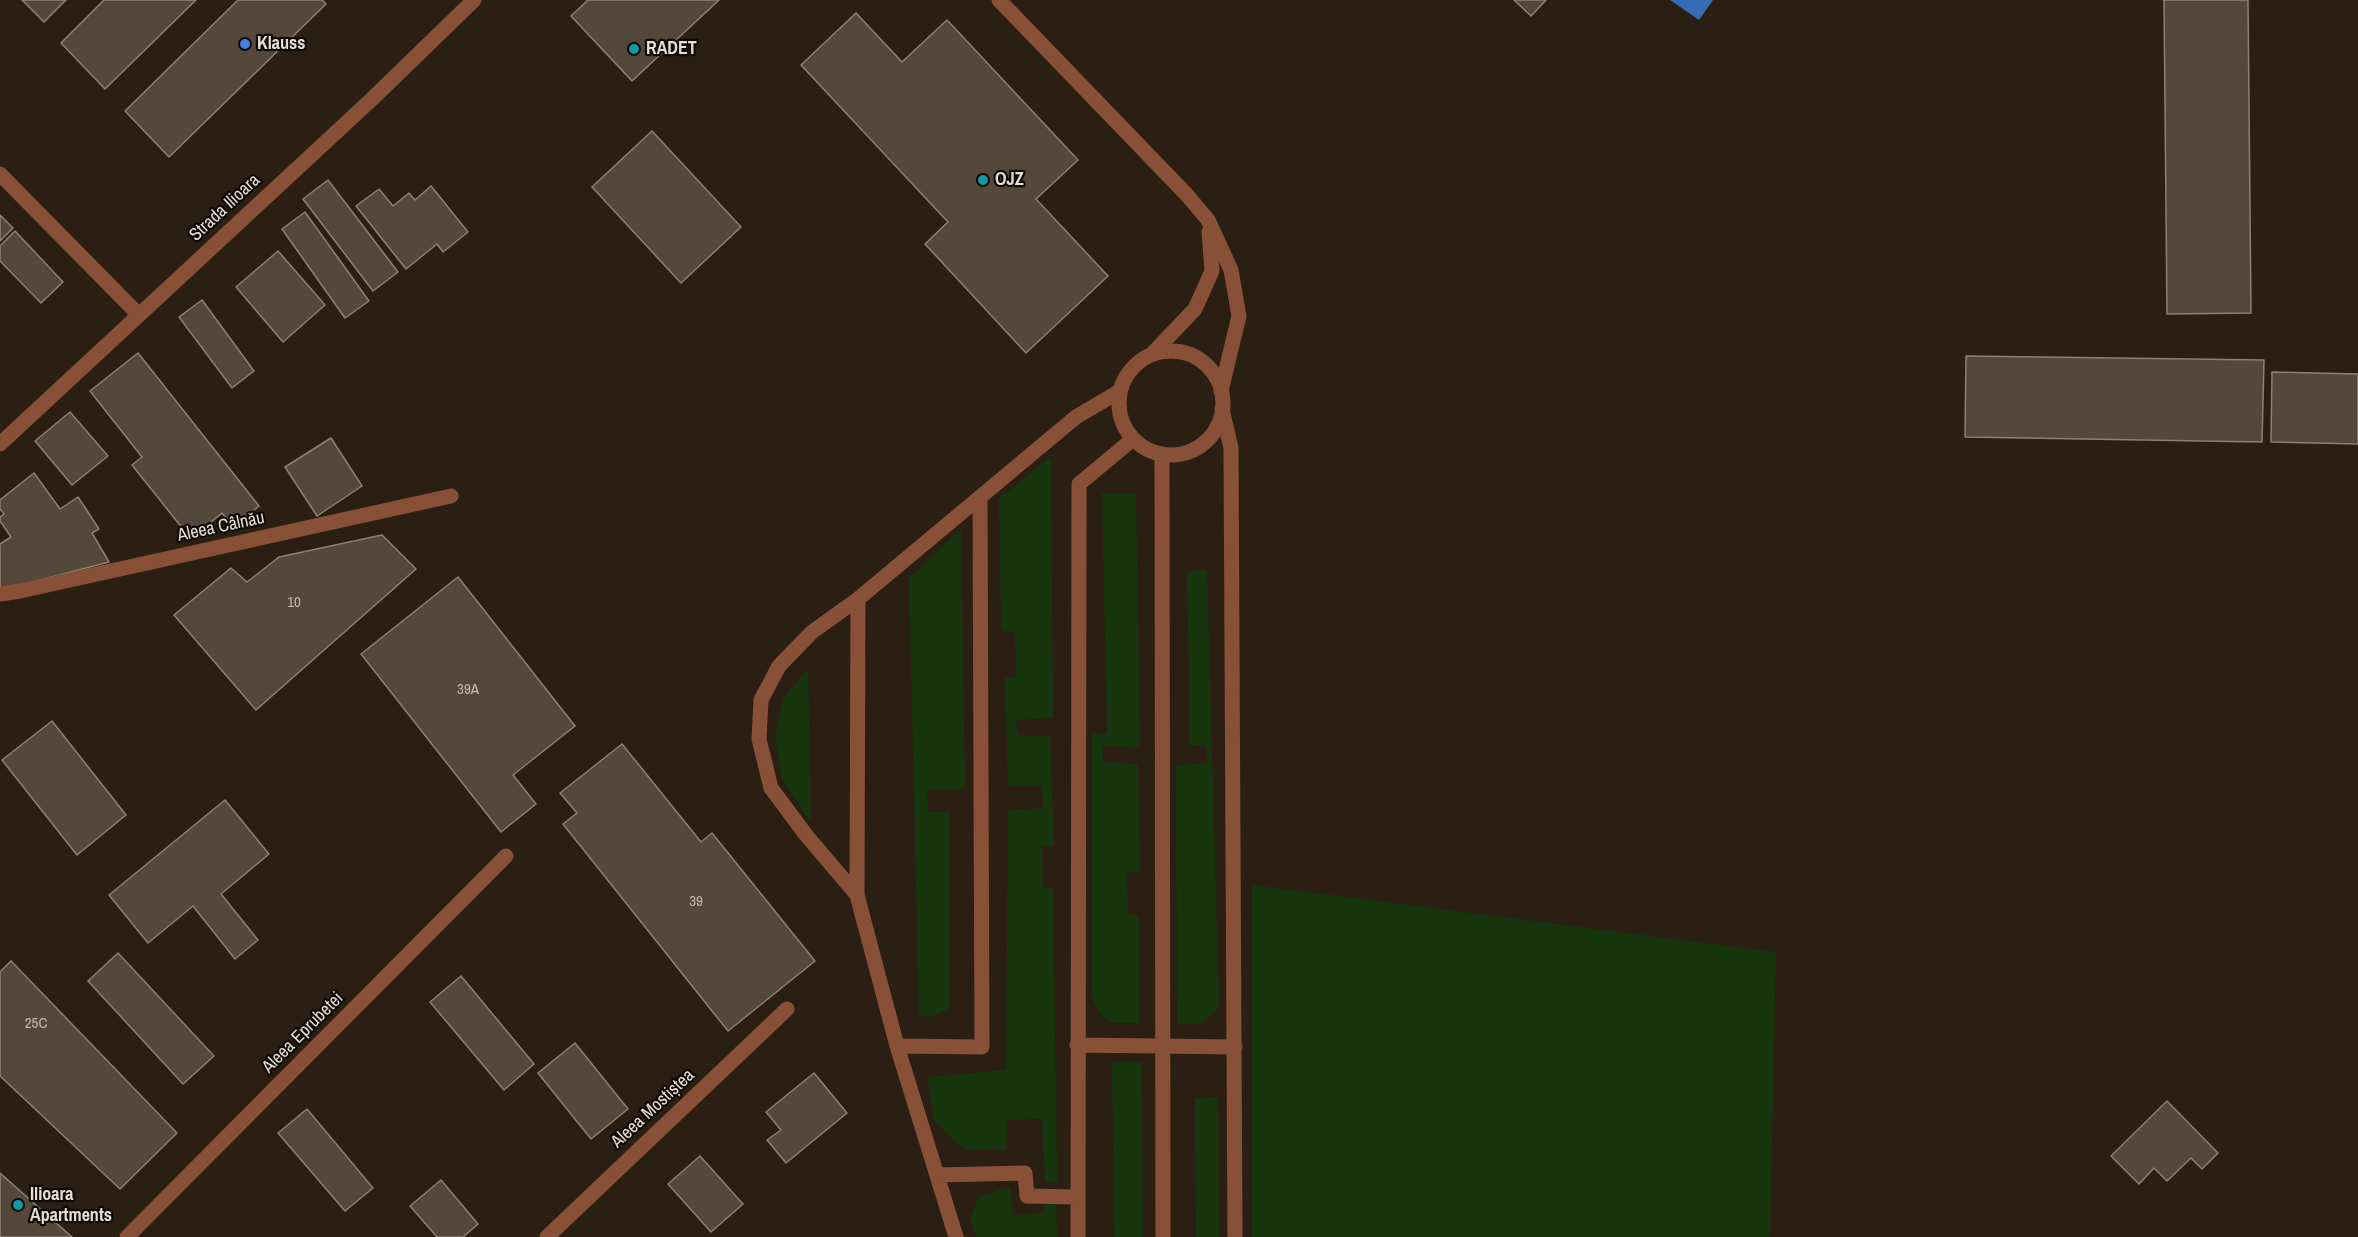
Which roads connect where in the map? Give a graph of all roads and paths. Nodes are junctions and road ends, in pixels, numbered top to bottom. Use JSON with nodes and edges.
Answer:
{"nodes":[{"id":1,"x":474,"y":0,"type":"edge"},
{"id":2,"x":999,"y":0,"type":"edge"},
{"id":3,"x":0,"y":174,"type":"edge"},
{"id":4,"x":1208,"y":220,"type":"junction"},
{"id":5,"x":139,"y":315,"type":"junction"},
{"id":6,"x":1153,"y":353,"type":"junction"},
{"id":7,"x":1120,"y":391,"type":"junction"},
{"id":8,"x":1221,"y":391,"type":"junction"},
{"id":9,"x":1222,"y":409,"type":"junction"},
{"id":10,"x":1133,"y":439,"type":"junction"},
{"id":11,"x":0,"y":444,"type":"edge"},
{"id":12,"x":1162,"y":454,"type":"junction"},
{"id":13,"x":451,"y":496,"type":"dead end"},
{"id":14,"x":980,"y":499,"type":"junction"},
{"id":15,"x":0,"y":594,"type":"edge"},
{"id":16,"x":858,"y":599,"type":"junction"},
{"id":17,"x":507,"y":856,"type":"dead end"},
{"id":18,"x":857,"y":895,"type":"junction"},
{"id":19,"x":787,"y":1009,"type":"dead end"},
{"id":20,"x":1077,"y":1045,"type":"junction"},
{"id":21,"x":897,"y":1046,"type":"junction"},
{"id":22,"x":1163,"y":1047,"type":"junction"},
{"id":23,"x":1234,"y":1047,"type":"junction"},
{"id":24,"x":937,"y":1175,"type":"junction"},
{"id":25,"x":1078,"y":1197,"type":"junction"},
{"id":26,"x":127,"y":1237,"type":"edge"},
{"id":27,"x":547,"y":1237,"type":"edge"},
{"id":28,"x":956,"y":1237,"type":"edge"},
{"id":29,"x":1078,"y":1237,"type":"edge"},
{"id":30,"x":1163,"y":1237,"type":"edge"},
{"id":31,"x":1235,"y":1237,"type":"edge"}],
"edges":[{"from":1,"to":5,"type":"street","name":"Strada Ilioara"},
{"from":2,"to":4,"type":"street"},
{"from":3,"to":5,"type":"street"},
{"from":4,"to":6,"type":"street"},
{"from":4,"to":8,"type":"street"},
{"from":5,"to":11,"type":"street","name":"Strada Ilioara"},
{"from":6,"to":7,"type":"street"},
{"from":6,"to":8,"type":"street"},
{"from":7,"to":10,"type":"street"},
{"from":7,"to":14,"type":"street"},
{"from":8,"to":9,"type":"street"},
{"from":9,"to":12,"type":"street"},
{"from":9,"to":23,"type":"street"},
{"from":10,"to":12,"type":"street"},
{"from":10,"to":20,"type":"street"},
{"from":12,"to":22,"type":"street"},
{"from":13,"to":15,"type":"street","name":"Aleea Câlnău"},
{"from":14,"to":16,"type":"street"},
{"from":14,"to":21,"type":"street"},
{"from":16,"to":18,"type":"street"},
{"from":16,"to":18,"type":"street"},
{"from":17,"to":26,"type":"street","name":"Aleea Eprubetei"},
{"from":18,"to":21,"type":"street"},
{"from":19,"to":27,"type":"street","name":"Aleea Mostiștea"},
{"from":20,"to":22,"type":"street"},
{"from":20,"to":25,"type":"street"},
{"from":21,"to":24,"type":"street"},
{"from":22,"to":23,"type":"street"},
{"from":22,"to":30,"type":"street"},
{"from":23,"to":31,"type":"street"},
{"from":24,"to":25,"type":"street"},
{"from":24,"to":28,"type":"street"},
{"from":25,"to":29,"type":"street"}]}
